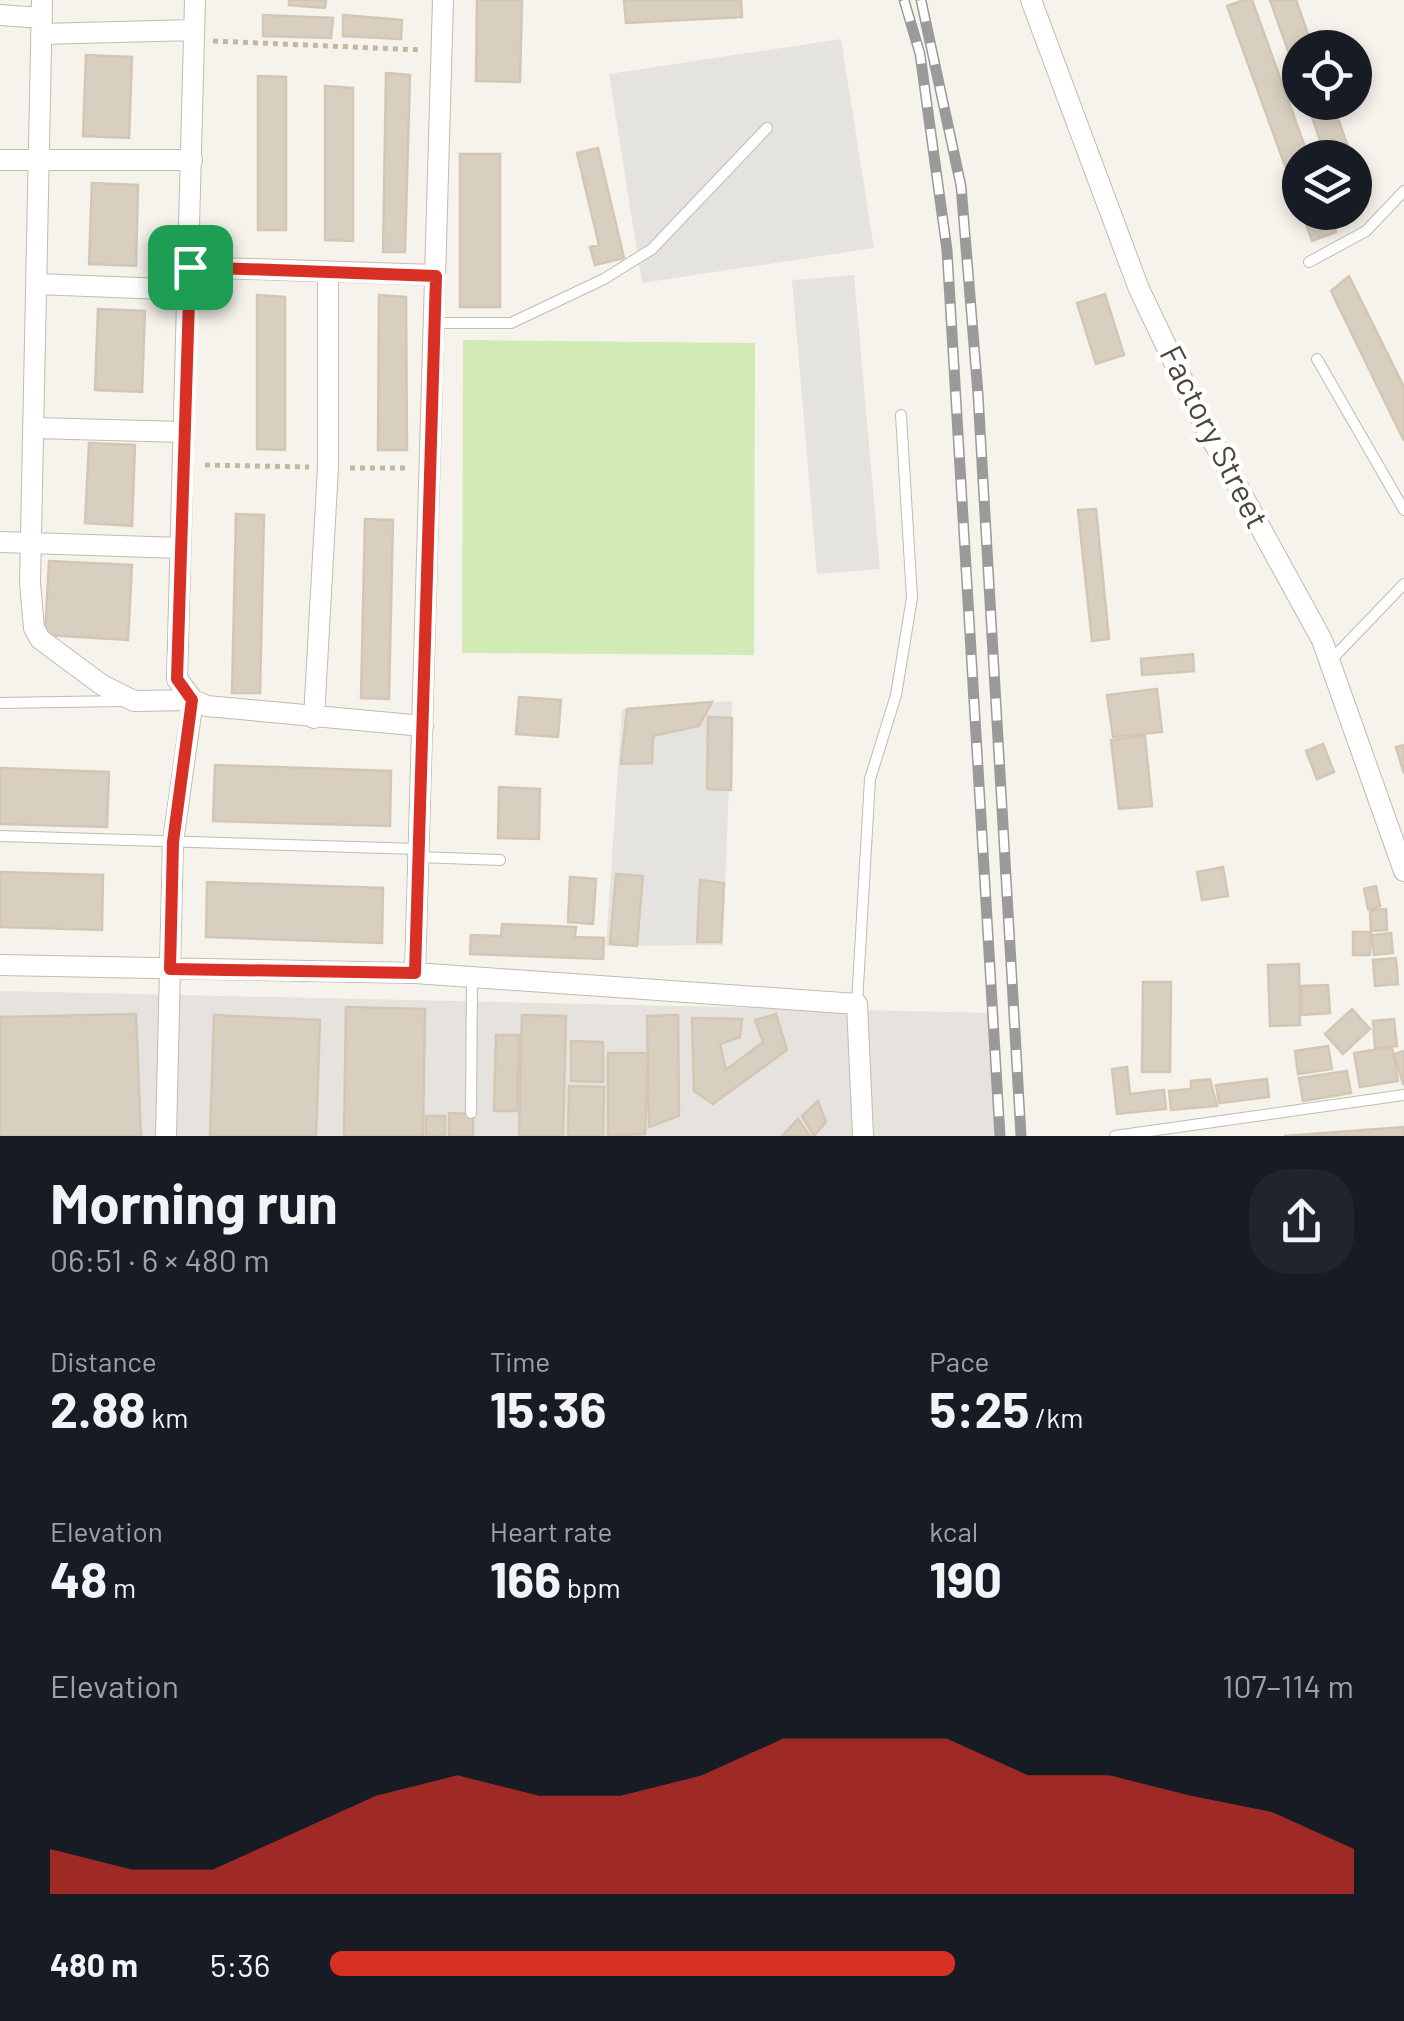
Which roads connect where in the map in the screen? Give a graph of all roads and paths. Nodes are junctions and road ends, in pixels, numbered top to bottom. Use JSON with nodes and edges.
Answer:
{"nodes":[{"id":1,"x":194,"y":0,"type":"edge"},
{"id":2,"x":443,"y":0,"type":"edge"},
{"id":3,"x":1032,"y":0,"type":"edge"},
{"id":4,"x":0,"y":14,"type":"edge"},
{"id":5,"x":42,"y":17,"type":"edge"},
{"id":6,"x":195,"y":35,"type":"junction"},
{"id":7,"x":443,"y":52,"type":"junction"},
{"id":8,"x":767,"y":128,"type":"dead end"},
{"id":9,"x":0,"y":160,"type":"edge"},
{"id":10,"x":39,"y":160,"type":"junction"},
{"id":11,"x":192,"y":160,"type":"junction"},
{"id":12,"x":1404,"y":190,"type":"edge"},
{"id":13,"x":1308,"y":262,"type":"dead end"},
{"id":14,"x":190,"y":267,"type":"junction"},
{"id":15,"x":328,"y":272,"type":"junction"},
{"id":16,"x":436,"y":276,"type":"junction"},
{"id":17,"x":37,"y":284,"type":"junction"},
{"id":18,"x":189,"y":290,"type":"junction"},
{"id":19,"x":432,"y":322,"type":"junction"},
{"id":20,"x":1317,"y":359,"type":"dead end"},
{"id":21,"x":901,"y":415,"type":"dead end"},
{"id":22,"x":35,"y":428,"type":"junction"},
{"id":23,"x":183,"y":432,"type":"junction"},
{"id":24,"x":1404,"y":510,"type":"edge"},
{"id":25,"x":0,"y":542,"type":"edge"},
{"id":26,"x":33,"y":543,"type":"junction"},
{"id":27,"x":180,"y":548,"type":"junction"},
{"id":28,"x":1403,"y":586,"type":"edge"},
{"id":29,"x":1329,"y":662,"type":"junction"},
{"id":30,"x":192,"y":700,"type":"junction"},
{"id":31,"x":134,"y":701,"type":"junction"},
{"id":32,"x":0,"y":703,"type":"edge"},
{"id":33,"x":314,"y":718,"type":"junction"},
{"id":34,"x":423,"y":726,"type":"junction"},
{"id":35,"x":0,"y":836,"type":"edge"},
{"id":36,"x":173,"y":842,"type":"junction"},
{"id":37,"x":419,"y":853,"type":"junction"},
{"id":38,"x":500,"y":860,"type":"dead end"},
{"id":39,"x":1404,"y":871,"type":"edge"},
{"id":40,"x":0,"y":965,"type":"edge"},
{"id":41,"x":170,"y":969,"type":"junction"},
{"id":42,"x":415,"y":973,"type":"junction"},
{"id":43,"x":472,"y":977,"type":"junction"},
{"id":44,"x":857,"y":1004,"type":"junction"},
{"id":45,"x":1404,"y":1095,"type":"edge"},
{"id":46,"x":471,"y":1113,"type":"dead end"},
{"id":47,"x":166,"y":1136,"type":"edge"},
{"id":48,"x":863,"y":1136,"type":"edge"},
{"id":49,"x":1116,"y":1136,"type":"edge"}],
"edges":[{"from":1,"to":6,"type":"street"},
{"from":2,"to":7,"type":"street"},
{"from":3,"to":29,"type":"street","name":"Factory Street"},
{"from":4,"to":5,"type":"street"},
{"from":5,"to":6,"type":"street"},
{"from":5,"to":10,"type":"street"},
{"from":6,"to":7,"type":"path"},
{"from":6,"to":11,"type":"street"},
{"from":7,"to":16,"type":"street"},
{"from":8,"to":19,"type":"lane"},
{"from":9,"to":10,"type":"street"},
{"from":10,"to":11,"type":"street"},
{"from":10,"to":17,"type":"street"},
{"from":11,"to":14,"type":"street"},
{"from":12,"to":13,"type":"lane"},
{"from":14,"to":15,"type":"street"},
{"from":14,"to":18,"type":"street"},
{"from":15,"to":16,"type":"street"},
{"from":15,"to":33,"type":"street"},
{"from":16,"to":19,"type":"street"},
{"from":17,"to":18,"type":"street"},
{"from":17,"to":22,"type":"street"},
{"from":18,"to":23,"type":"street"},
{"from":19,"to":34,"type":"street"},
{"from":20,"to":24,"type":"lane"},
{"from":21,"to":44,"type":"lane"},
{"from":22,"to":23,"type":"street"},
{"from":22,"to":26,"type":"street"},
{"from":23,"to":27,"type":"street"},
{"from":25,"to":26,"type":"street"},
{"from":26,"to":27,"type":"street"},
{"from":26,"to":31,"type":"street"},
{"from":27,"to":30,"type":"street"},
{"from":28,"to":29,"type":"lane"},
{"from":29,"to":39,"type":"street","name":"Factory Street"},
{"from":30,"to":31,"type":"street"},
{"from":30,"to":33,"type":"street"},
{"from":30,"to":36,"type":"street"},
{"from":31,"to":32,"type":"lane"},
{"from":33,"to":34,"type":"street"},
{"from":34,"to":37,"type":"street"},
{"from":35,"to":36,"type":"lane"},
{"from":36,"to":37,"type":"lane"},
{"from":36,"to":41,"type":"street"},
{"from":37,"to":38,"type":"lane"},
{"from":37,"to":42,"type":"street"},
{"from":40,"to":41,"type":"street"},
{"from":41,"to":42,"type":"street"},
{"from":41,"to":47,"type":"street"},
{"from":42,"to":43,"type":"street"},
{"from":43,"to":44,"type":"street"},
{"from":43,"to":46,"type":"lane"},
{"from":44,"to":48,"type":"street"},
{"from":45,"to":49,"type":"lane"}]}
